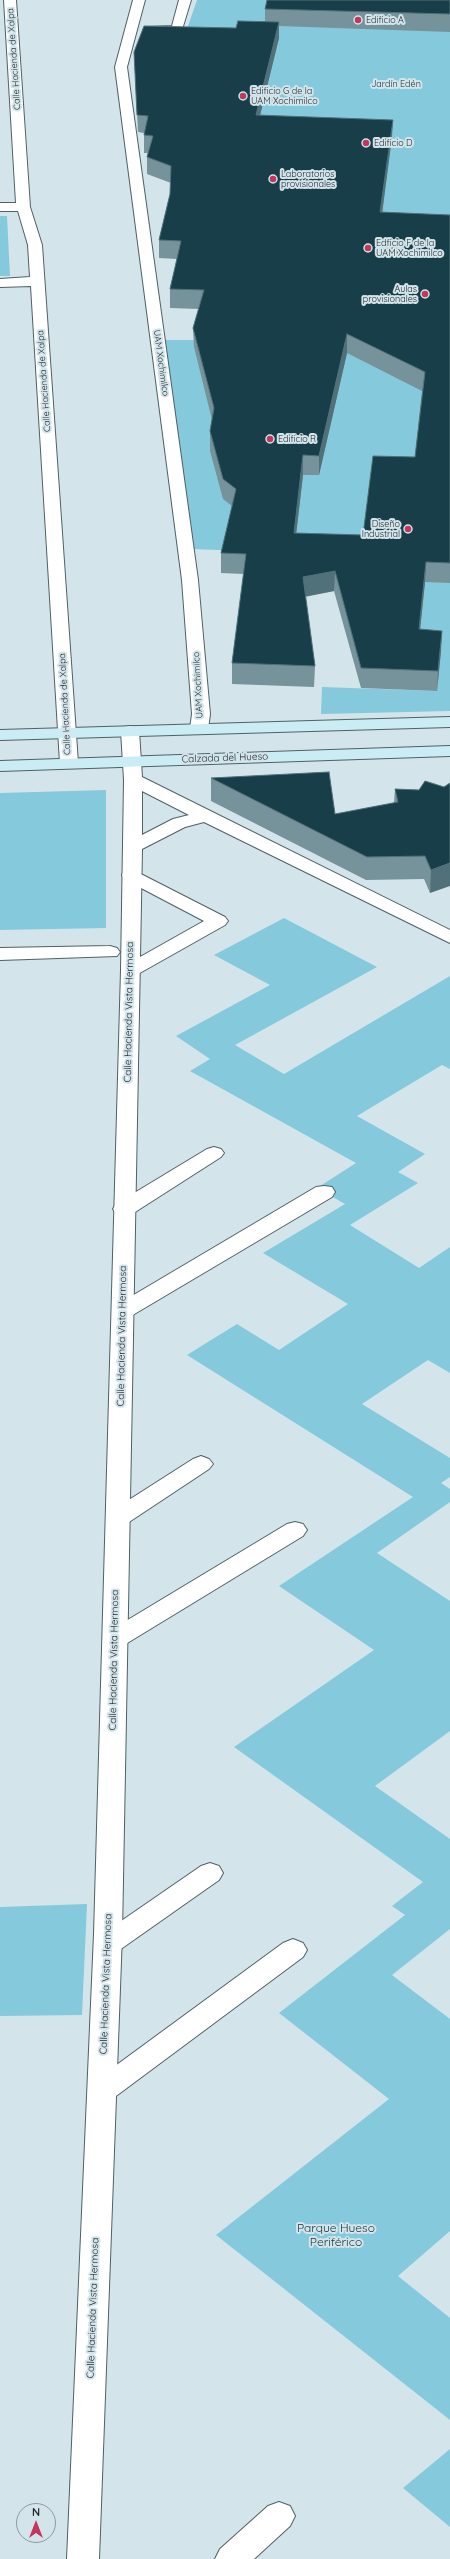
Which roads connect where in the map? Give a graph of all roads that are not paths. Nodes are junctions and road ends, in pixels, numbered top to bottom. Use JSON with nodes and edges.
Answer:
{"nodes":[{"id":1,"x":10,"y":0,"type":"edge"},
{"id":2,"x":139,"y":0,"type":"edge"},
{"id":3,"x":185,"y":0,"type":"edge"},
{"id":4,"x":131,"y":29,"type":"junction"},
{"id":5,"x":23,"y":207,"type":"junction"},
{"id":6,"x":0,"y":208,"type":"edge"},
{"id":7,"x":37,"y":281,"type":"junction"},
{"id":8,"x":0,"y":283,"type":"edge"},
{"id":9,"x":450,"y":722,"type":"edge"},
{"id":10,"x":199,"y":729,"type":"junction"},
{"id":11,"x":130,"y":732,"type":"junction"},
{"id":12,"x":67,"y":733,"type":"junction"},
{"id":13,"x":0,"y":735,"type":"edge"},
{"id":14,"x":450,"y":751,"type":"edge"},
{"id":15,"x":69,"y":763,"type":"junction"},
{"id":16,"x":0,"y":766,"type":"edge"},
{"id":17,"x":132,"y":771,"type":"junction"},
{"id":18,"x":205,"y":816,"type":"junction"},
{"id":19,"x":132,"y":847,"type":"junction"},
{"id":20,"x":132,"y":874,"type":"junction"},
{"id":21,"x":450,"y":937,"type":"edge"},
{"id":22,"x":110,"y":952,"type":"dead end"},
{"id":23,"x":0,"y":954,"type":"edge"},
{"id":24,"x":131,"y":970,"type":"junction"},
{"id":25,"x":214,"y":1153,"type":"dead end"},
{"id":26,"x":324,"y":1192,"type":"dead end"},
{"id":27,"x":124,"y":1209,"type":"junction"},
{"id":28,"x":123,"y":1311,"type":"junction"},
{"id":29,"x":201,"y":1464,"type":"dead end"},
{"id":30,"x":118,"y":1518,"type":"junction"},
{"id":31,"x":295,"y":1530,"type":"dead end"},
{"id":32,"x":115,"y":1639,"type":"junction"},
{"id":33,"x":210,"y":1873,"type":"dead end"},
{"id":34,"x":108,"y":1944,"type":"junction"},
{"id":35,"x":292,"y":1950,"type":"dead end"},
{"id":36,"x":102,"y":2091,"type":"junction"},
{"id":37,"x":279,"y":2516,"type":"dead end"},
{"id":38,"x":83,"y":2559,"type":"edge"},
{"id":39,"x":231,"y":2559,"type":"edge"}],
"edges":[{"from":1,"to":5,"type":"street","name":"Calle Hacienda de Xalpa"},
{"from":2,"to":4,"type":"street","name":"UAM Xochimilco"},
{"from":3,"to":4,"type":"street"},
{"from":4,"to":10,"type":"street","name":"UAM Xochimilco"},
{"from":5,"to":6,"type":"street"},
{"from":5,"to":7,"type":"street","name":"Calle Hacienda de Xalpa"},
{"from":7,"to":8,"type":"street"},
{"from":7,"to":12,"type":"street","name":"Calle Hacienda de Xalpa"},
{"from":9,"to":10,"type":"main road"},
{"from":10,"to":11,"type":"main road"},
{"from":11,"to":12,"type":"main road"},
{"from":11,"to":17,"type":"street","name":"Calle Hacienda Vista Hermosa"},
{"from":12,"to":13,"type":"main road"},
{"from":12,"to":15,"type":"street","name":"Calle Hacienda de Xalpa"},
{"from":14,"to":17,"type":"main road","name":"Calzada del Hueso"},
{"from":15,"to":16,"type":"main road","name":"Calzada del Hueso"},
{"from":15,"to":17,"type":"main road","name":"Calzada del Hueso"},
{"from":17,"to":18,"type":"street"},
{"from":17,"to":19,"type":"street","name":"Calle Hacienda Vista Hermosa"},
{"from":18,"to":19,"type":"street"},
{"from":18,"to":21,"type":"street"},
{"from":19,"to":20,"type":"street","name":"Calle Hacienda Vista Hermosa"},
{"from":20,"to":24,"type":"street","name":"Calle Hacienda Vista Hermosa"},
{"from":20,"to":24,"type":"street"},
{"from":22,"to":23,"type":"street"},
{"from":24,"to":27,"type":"street","name":"Calle Hacienda Vista Hermosa"},
{"from":25,"to":27,"type":"street"},
{"from":26,"to":28,"type":"street"},
{"from":27,"to":28,"type":"street","name":"Calle Hacienda Vista Hermosa"},
{"from":28,"to":30,"type":"street","name":"Calle Hacienda Vista Hermosa"},
{"from":29,"to":30,"type":"street"},
{"from":30,"to":32,"type":"street","name":"Calle Hacienda Vista Hermosa"},
{"from":31,"to":32,"type":"street"},
{"from":32,"to":34,"type":"street","name":"Calle Hacienda Vista Hermosa"},
{"from":33,"to":34,"type":"street"},
{"from":34,"to":36,"type":"street","name":"Calle Hacienda Vista Hermosa"},
{"from":35,"to":36,"type":"street"},
{"from":36,"to":38,"type":"street","name":"Calle Hacienda Vista Hermosa"},
{"from":37,"to":39,"type":"street"}]}
